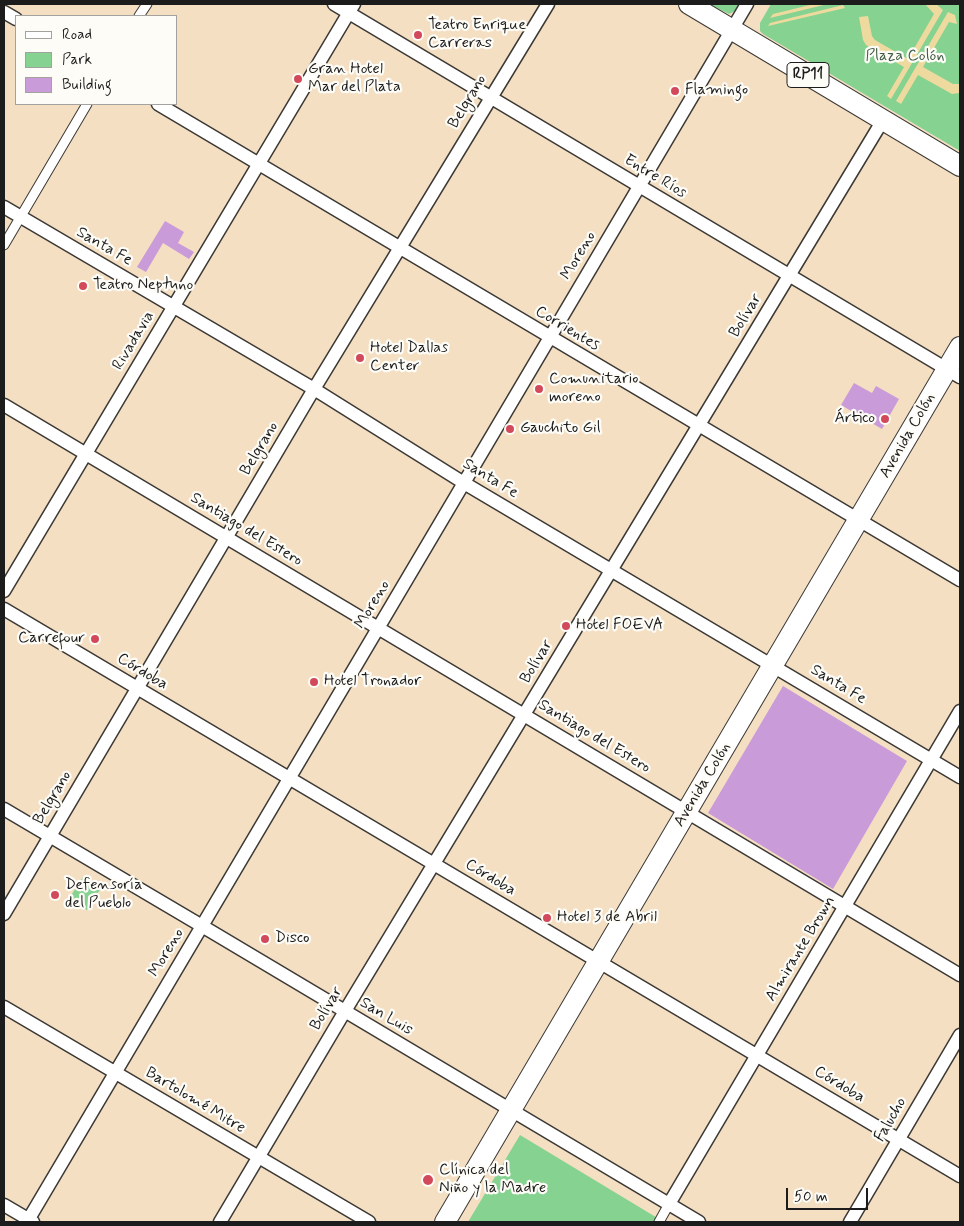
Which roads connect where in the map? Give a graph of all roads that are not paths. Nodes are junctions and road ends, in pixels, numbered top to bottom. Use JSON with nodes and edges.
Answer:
{"nodes":[{"id":1,"x":146,"y":4,"type":"edge"},
{"id":2,"x":334,"y":4,"type":"edge"},
{"id":3,"x":548,"y":4,"type":"edge"},
{"id":4,"x":688,"y":4,"type":"edge"},
{"id":5,"x":747,"y":4,"type":"edge"},
{"id":6,"x":351,"y":8,"type":"edge"},
{"id":7,"x":4,"y":12,"type":"edge"},
{"id":8,"x":140,"y":15,"type":"edge"},
{"id":9,"x":15,"y":18,"type":"edge"},
{"id":10,"x":732,"y":29,"type":"junction"},
{"id":11,"x":490,"y":97,"type":"junction"},
{"id":12,"x":86,"y":105,"type":"edge"},
{"id":13,"x":160,"y":105,"type":"edge"},
{"id":14,"x":883,"y":120,"type":"junction"},
{"id":15,"x":259,"y":164,"type":"junction"},
{"id":16,"x":960,"y":166,"type":"edge"},
{"id":17,"x":639,"y":186,"type":"junction"},
{"id":18,"x":4,"y":207,"type":"edge"},
{"id":19,"x":20,"y":217,"type":"junction"},
{"id":20,"x":4,"y":245,"type":"edge"},
{"id":21,"x":400,"y":248,"type":"junction"},
{"id":22,"x":790,"y":276,"type":"junction"},
{"id":23,"x":173,"y":307,"type":"junction"},
{"id":24,"x":550,"y":337,"type":"junction"},
{"id":25,"x":960,"y":348,"type":"edge"},
{"id":26,"x":954,"y":373,"type":"edge"},
{"id":27,"x":314,"y":389,"type":"junction"},
{"id":28,"x":4,"y":405,"type":"edge"},
{"id":29,"x":699,"y":426,"type":"junction"},
{"id":30,"x":86,"y":454,"type":"junction"},
{"id":31,"x":464,"y":483,"type":"junction"},
{"id":32,"x":859,"y":520,"type":"junction"},
{"id":33,"x":226,"y":538,"type":"junction"},
{"id":34,"x":612,"y":570,"type":"junction"},
{"id":35,"x":960,"y":580,"type":"edge"},
{"id":36,"x":4,"y":591,"type":"edge"},
{"id":37,"x":4,"y":609,"type":"edge"},
{"id":38,"x":378,"y":628,"type":"junction"},
{"id":39,"x":773,"y":666,"type":"junction"},
{"id":40,"x":137,"y":688,"type":"junction"},
{"id":41,"x":960,"y":711,"type":"edge"},
{"id":42,"x":524,"y":715,"type":"junction"},
{"id":43,"x":932,"y":760,"type":"junction"},
{"id":44,"x":960,"y":776,"type":"edge"},
{"id":45,"x":290,"y":777,"type":"junction"},
{"id":46,"x":4,"y":809,"type":"edge"},
{"id":47,"x":687,"y":812,"type":"junction"},
{"id":48,"x":50,"y":836,"type":"junction"},
{"id":49,"x":434,"y":864,"type":"junction"},
{"id":50,"x":845,"y":906,"type":"junction"},
{"id":51,"x":4,"y":914,"type":"edge"},
{"id":52,"x":202,"y":926,"type":"junction"},
{"id":53,"x":599,"y":962,"type":"junction"},
{"id":54,"x":960,"y":974,"type":"edge"},
{"id":55,"x":4,"y":1007,"type":"edge"},
{"id":56,"x":345,"y":1011,"type":"junction"},
{"id":57,"x":960,"y":1035,"type":"edge"},
{"id":58,"x":757,"y":1056,"type":"junction"},
{"id":59,"x":115,"y":1073,"type":"junction"},
{"id":60,"x":511,"y":1109,"type":"junction"},
{"id":61,"x":899,"y":1139,"type":"junction"},
{"id":62,"x":258,"y":1157,"type":"junction"},
{"id":63,"x":960,"y":1176,"type":"edge"},
{"id":64,"x":4,"y":1204,"type":"edge"},
{"id":65,"x":669,"y":1204,"type":"junction"},
{"id":66,"x":30,"y":1221,"type":"edge"},
{"id":67,"x":220,"y":1222,"type":"edge"},
{"id":68,"x":369,"y":1222,"type":"edge"},
{"id":69,"x":445,"y":1222,"type":"edge"},
{"id":70,"x":659,"y":1222,"type":"edge"},
{"id":71,"x":699,"y":1222,"type":"edge"},
{"id":72,"x":850,"y":1222,"type":"edge"}],
"edges":[{"from":1,"to":8,"type":"street"},
{"from":2,"to":6,"type":"street","name":"Entre Ríos"},
{"from":3,"to":11,"type":"street","name":"Belgrano"},
{"from":4,"to":10,"type":"main road","number":"RP11"},
{"from":5,"to":10,"type":"street","name":"Moreno"},
{"from":6,"to":11,"type":"street","name":"Entre Ríos"},
{"from":6,"to":15,"type":"street","name":"Rivadavia"},
{"from":7,"to":9,"type":"street"},
{"from":10,"to":14,"type":"main road","number":"RP11"},
{"from":10,"to":17,"type":"street","name":"Moreno"},
{"from":11,"to":17,"type":"street","name":"Entre Ríos"},
{"from":11,"to":21,"type":"street","name":"Belgrano"},
{"from":12,"to":19,"type":"street"},
{"from":13,"to":15,"type":"street","name":"Corrientes"},
{"from":14,"to":16,"type":"main road","number":"RP11"},
{"from":14,"to":22,"type":"street","name":"Bolívar"},
{"from":15,"to":21,"type":"street","name":"Corrientes"},
{"from":15,"to":23,"type":"street","name":"Rivadavia"},
{"from":17,"to":22,"type":"street","name":"Entre Ríos"},
{"from":17,"to":24,"type":"street","name":"Moreno"},
{"from":18,"to":19,"type":"street","name":"Santa Fe"},
{"from":19,"to":20,"type":"street"},
{"from":19,"to":23,"type":"street","name":"Santa Fe"},
{"from":21,"to":24,"type":"street","name":"Corrientes"},
{"from":21,"to":27,"type":"street","name":"Belgrano"},
{"from":22,"to":26,"type":"street","name":"Entre Ríos"},
{"from":22,"to":29,"type":"street","name":"Bolívar"},
{"from":23,"to":27,"type":"street","name":"Santa Fe"},
{"from":23,"to":30,"type":"street","name":"Rivadavia"},
{"from":24,"to":29,"type":"street","name":"Corrientes"},
{"from":24,"to":31,"type":"street","name":"Moreno"},
{"from":25,"to":26,"type":"main road","name":"Avenida Colón"},
{"from":26,"to":32,"type":"main road","name":"Avenida Colón"},
{"from":27,"to":31,"type":"street","name":"Santa Fe"},
{"from":27,"to":33,"type":"street","name":"Belgrano"},
{"from":28,"to":30,"type":"street","name":"Santiago del Estero"},
{"from":29,"to":32,"type":"street","name":"Corrientes"},
{"from":29,"to":34,"type":"street","name":"Bolívar"},
{"from":30,"to":33,"type":"street","name":"Santiago del Estero"},
{"from":30,"to":36,"type":"street","name":"Rivadavia"},
{"from":31,"to":34,"type":"street","name":"Santa Fe"},
{"from":31,"to":38,"type":"street","name":"Moreno"},
{"from":32,"to":35,"type":"street","name":"Corrientes"},
{"from":32,"to":39,"type":"main road","name":"Avenida Colón"},
{"from":33,"to":38,"type":"street","name":"Santiago del Estero"},
{"from":33,"to":40,"type":"street","name":"Belgrano"},
{"from":34,"to":39,"type":"street","name":"Santa Fe"},
{"from":34,"to":42,"type":"street","name":"Bolívar"},
{"from":37,"to":40,"type":"street","name":"Córdoba"},
{"from":38,"to":42,"type":"street","name":"Santiago del Estero"},
{"from":38,"to":45,"type":"street","name":"Moreno"},
{"from":39,"to":43,"type":"street","name":"Santa Fe"},
{"from":39,"to":47,"type":"main road","name":"Avenida Colón"},
{"from":40,"to":45,"type":"street","name":"Córdoba"},
{"from":40,"to":48,"type":"street","name":"Belgrano"},
{"from":41,"to":43,"type":"street","name":"Almirante Brown"},
{"from":42,"to":47,"type":"street","name":"Santiago del Estero"},
{"from":42,"to":49,"type":"street","name":"Bolívar"},
{"from":43,"to":44,"type":"street","name":"Santa Fe"},
{"from":43,"to":50,"type":"street","name":"Almirante Brown"},
{"from":45,"to":49,"type":"street","name":"Córdoba"},
{"from":45,"to":52,"type":"street","name":"Moreno"},
{"from":46,"to":48,"type":"street","name":"San Luis"},
{"from":47,"to":50,"type":"street","name":"Santiago del Estero"},
{"from":47,"to":53,"type":"main road","name":"Avenida Colón"},
{"from":48,"to":51,"type":"street","name":"Belgrano"},
{"from":48,"to":52,"type":"street","name":"San Luis"},
{"from":49,"to":53,"type":"street","name":"Córdoba"},
{"from":49,"to":56,"type":"street","name":"Bolívar"},
{"from":50,"to":54,"type":"street","name":"Santiago del Estero"},
{"from":50,"to":58,"type":"street","name":"Almirante Brown"},
{"from":52,"to":56,"type":"street","name":"San Luis"},
{"from":52,"to":59,"type":"street","name":"Moreno"},
{"from":53,"to":58,"type":"street","name":"Córdoba"},
{"from":53,"to":60,"type":"main road","name":"Avenida Colón"},
{"from":55,"to":59,"type":"street","name":"Bartolomé Mitre"},
{"from":56,"to":60,"type":"street","name":"San Luis"},
{"from":56,"to":62,"type":"street","name":"Bolívar"},
{"from":57,"to":61,"type":"street","name":"Falucho"},
{"from":58,"to":61,"type":"street","name":"Córdoba"},
{"from":58,"to":65,"type":"street","name":"Almirante Brown"},
{"from":59,"to":62,"type":"street","name":"Bartolomé Mitre"},
{"from":59,"to":66,"type":"street","name":"Moreno"},
{"from":60,"to":65,"type":"street","name":"San Luis"},
{"from":60,"to":69,"type":"main road","name":"Avenida Colón"},
{"from":61,"to":63,"type":"street","name":"Córdoba"},
{"from":61,"to":72,"type":"street","name":"Falucho"},
{"from":62,"to":67,"type":"street","name":"Bolívar"},
{"from":62,"to":68,"type":"street","name":"Bartolomé Mitre"},
{"from":64,"to":66,"type":"street"},
{"from":65,"to":70,"type":"street"},
{"from":65,"to":71,"type":"street","name":"San Luis"}]}
